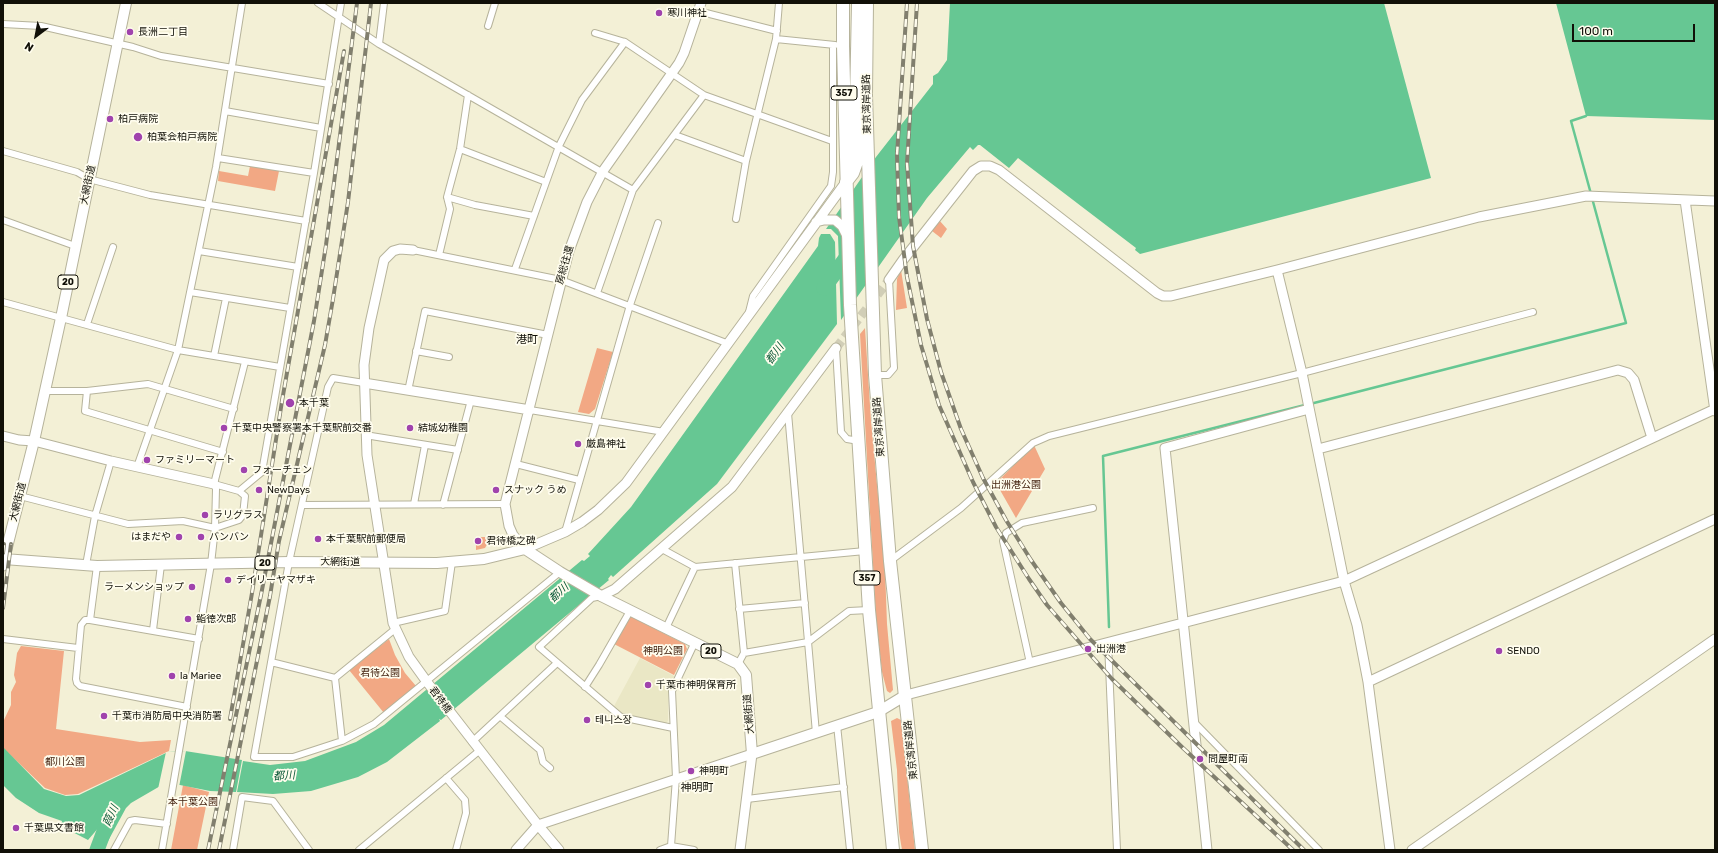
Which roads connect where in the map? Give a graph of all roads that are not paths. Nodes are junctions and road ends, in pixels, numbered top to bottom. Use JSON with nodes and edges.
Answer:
{"nodes":[{"id":1,"x":126,"y":3,"type":"edge"},
{"id":2,"x":242,"y":3,"type":"edge"},
{"id":3,"x":318,"y":3,"type":"edge"},
{"id":4,"x":341,"y":3,"type":"edge"},
{"id":5,"x":384,"y":3,"type":"edge"},
{"id":6,"x":495,"y":3,"type":"edge"},
{"id":7,"x":779,"y":3,"type":"edge"},
{"id":8,"x":843,"y":3,"type":"edge"},
{"id":9,"x":858,"y":3,"type":"edge"},
{"id":10,"x":867,"y":3,"type":"edge"},
{"id":11,"x":700,"y":7,"type":"edge"},
{"id":12,"x":338,"y":17,"type":"junction"},
{"id":13,"x":3,"y":24,"type":"edge"},
{"id":14,"x":488,"y":26,"type":"dead end"},
{"id":15,"x":777,"y":31,"type":"junction"},
{"id":16,"x":595,"y":33,"type":"dead end"},
{"id":17,"x":776,"y":39,"type":"junction"},
{"id":18,"x":625,"y":42,"type":"junction"},
{"id":19,"x":117,"y":44,"type":"junction"},
{"id":20,"x":380,"y":44,"type":"junction"},
{"id":21,"x":838,"y":46,"type":"junction"},
{"id":22,"x":232,"y":68,"type":"junction"},
{"id":23,"x":672,"y":73,"type":"junction"},
{"id":24,"x":329,"y":84,"type":"junction"},
{"id":25,"x":468,"y":95,"type":"junction"},
{"id":26,"x":704,"y":95,"type":"junction"},
{"id":27,"x":225,"y":111,"type":"junction"},
{"id":28,"x":758,"y":114,"type":"junction"},
{"id":29,"x":321,"y":128,"type":"junction"},
{"id":30,"x":675,"y":135,"type":"junction"},
{"id":31,"x":832,"y":141,"type":"junction"},
{"id":32,"x":559,"y":146,"type":"junction"},
{"id":33,"x":460,"y":149,"type":"junction"},
{"id":34,"x":3,"y":151,"type":"edge"},
{"id":35,"x":218,"y":158,"type":"junction"},
{"id":36,"x":746,"y":161,"type":"junction"},
{"id":37,"x":602,"y":171,"type":"junction"},
{"id":38,"x":314,"y":173,"type":"junction"},
{"id":39,"x":89,"y":179,"type":"junction"},
{"id":40,"x":546,"y":182,"type":"junction"},
{"id":41,"x":846,"y":182,"type":"junction"},
{"id":42,"x":633,"y":190,"type":"junction"},
{"id":43,"x":447,"y":197,"type":"junction"},
{"id":44,"x":1686,"y":200,"type":"junction"},
{"id":45,"x":1715,"y":201,"type":"edge"},
{"id":46,"x":209,"y":205,"type":"junction"},
{"id":47,"x":534,"y":216,"type":"junction"},
{"id":48,"x":736,"y":219,"type":"dead end"},
{"id":49,"x":3,"y":220,"type":"edge"},
{"id":50,"x":306,"y":221,"type":"junction"},
{"id":51,"x":816,"y":222,"type":"junction"},
{"id":52,"x":658,"y":223,"type":"dead end"},
{"id":53,"x":847,"y":236,"type":"junction"},
{"id":54,"x":75,"y":246,"type":"junction"},
{"id":55,"x":113,"y":247,"type":"dead end"},
{"id":56,"x":199,"y":250,"type":"junction"},
{"id":57,"x":413,"y":250,"type":"joint"},
{"id":58,"x":439,"y":255,"type":"junction"},
{"id":59,"x":298,"y":267,"type":"junction"},
{"id":60,"x":515,"y":270,"type":"junction"},
{"id":61,"x":1277,"y":270,"type":"junction"},
{"id":62,"x":561,"y":280,"type":"junction"},
{"id":63,"x":889,"y":280,"type":"joint"},
{"id":64,"x":190,"y":292,"type":"junction"},
{"id":65,"x":597,"y":293,"type":"junction"},
{"id":66,"x":226,"y":298,"type":"junction"},
{"id":67,"x":3,"y":302,"type":"edge"},
{"id":68,"x":630,"y":305,"type":"junction"},
{"id":69,"x":290,"y":308,"type":"junction"},
{"id":70,"x":1533,"y":312,"type":"dead end"},
{"id":71,"x":61,"y":318,"type":"junction"},
{"id":72,"x":747,"y":320,"type":"junction"},
{"id":73,"x":87,"y":324,"type":"junction"},
{"id":74,"x":548,"y":335,"type":"junction"},
{"id":75,"x":729,"y":344,"type":"junction"},
{"id":76,"x":836,"y":348,"type":"joint"},
{"id":77,"x":178,"y":350,"type":"junction"},
{"id":78,"x":416,"y":351,"type":"junction"},
{"id":79,"x":214,"y":356,"type":"junction"},
{"id":80,"x":449,"y":357,"type":"dead end"},
{"id":81,"x":245,"y":362,"type":"junction"},
{"id":82,"x":280,"y":367,"type":"junction"},
{"id":83,"x":1302,"y":373,"type":"junction"},
{"id":84,"x":875,"y":375,"type":"junction"},
{"id":85,"x":364,"y":383,"type":"junction"},
{"id":86,"x":164,"y":388,"type":"junction"},
{"id":87,"x":87,"y":390,"type":"junction"},
{"id":88,"x":45,"y":391,"type":"junction"},
{"id":89,"x":408,"y":391,"type":"junction"},
{"id":90,"x":471,"y":400,"type":"junction"},
{"id":91,"x":1309,"y":405,"type":"junction"},
{"id":92,"x":234,"y":409,"type":"junction"},
{"id":93,"x":530,"y":410,"type":"junction"},
{"id":94,"x":1715,"y":410,"type":"edge"},
{"id":95,"x":788,"y":413,"type":"junction"},
{"id":96,"x":596,"y":421,"type":"junction"},
{"id":97,"x":150,"y":430,"type":"junction"},
{"id":98,"x":664,"y":432,"type":"junction"},
{"id":99,"x":365,"y":435,"type":"junction"},
{"id":100,"x":3,"y":436,"type":"edge"},
{"id":101,"x":1652,"y":438,"type":"junction"},
{"id":102,"x":34,"y":440,"type":"junction"},
{"id":103,"x":858,"y":441,"type":"junction"},
{"id":104,"x":425,"y":445,"type":"junction"},
{"id":105,"x":1318,"y":449,"type":"junction"},
{"id":106,"x":458,"y":450,"type":"junction"},
{"id":107,"x":223,"y":452,"type":"junction"},
{"id":108,"x":111,"y":461,"type":"junction"},
{"id":109,"x":516,"y":464,"type":"junction"},
{"id":110,"x":137,"y":467,"type":"junction"},
{"id":111,"x":579,"y":480,"type":"junction"},
{"id":112,"x":214,"y":484,"type":"junction"},
{"id":113,"x":239,"y":491,"type":"junction"},
{"id":114,"x":20,"y":496,"type":"junction"},
{"id":115,"x":414,"y":504,"type":"junction"},
{"id":116,"x":505,"y":504,"type":"junction"},
{"id":117,"x":302,"y":505,"type":"junction"},
{"id":118,"x":375,"y":505,"type":"junction"},
{"id":119,"x":443,"y":505,"type":"junction"},
{"id":120,"x":1093,"y":508,"type":"dead end"},
{"id":121,"x":95,"y":516,"type":"junction"},
{"id":122,"x":1715,"y":519,"type":"edge"},
{"id":123,"x":215,"y":528,"type":"junction"},
{"id":124,"x":565,"y":532,"type":"junction"},
{"id":125,"x":525,"y":549,"type":"junction"},
{"id":126,"x":662,"y":549,"type":"junction"},
{"id":127,"x":865,"y":551,"type":"junction"},
{"id":128,"x":801,"y":558,"type":"junction"},
{"id":129,"x":890,"y":560,"type":"junction"},
{"id":130,"x":3,"y":562,"type":"edge"},
{"id":131,"x":289,"y":562,"type":"junction"},
{"id":132,"x":383,"y":562,"type":"junction"},
{"id":133,"x":452,"y":562,"type":"junction"},
{"id":134,"x":735,"y":563,"type":"junction"},
{"id":135,"x":211,"y":564,"type":"junction"},
{"id":136,"x":86,"y":565,"type":"junction"},
{"id":137,"x":161,"y":565,"type":"junction"},
{"id":138,"x":97,"y":566,"type":"junction"},
{"id":139,"x":694,"y":566,"type":"junction"},
{"id":140,"x":560,"y":572,"type":"junction"},
{"id":141,"x":1344,"y":581,"type":"junction"},
{"id":142,"x":601,"y":596,"type":"junction"},
{"id":143,"x":805,"y":604,"type":"junction"},
{"id":144,"x":739,"y":609,"type":"junction"},
{"id":145,"x":869,"y":610,"type":"junction"},
{"id":146,"x":630,"y":611,"type":"junction"},
{"id":147,"x":90,"y":620,"type":"junction"},
{"id":148,"x":1184,"y":624,"type":"junction"},
{"id":149,"x":394,"y":626,"type":"junction"},
{"id":150,"x":666,"y":628,"type":"junction"},
{"id":151,"x":153,"y":630,"type":"junction"},
{"id":152,"x":3,"y":639,"type":"edge"},
{"id":153,"x":199,"y":639,"type":"junction"},
{"id":154,"x":1715,"y":639,"type":"edge"},
{"id":155,"x":695,"y":642,"type":"junction"},
{"id":156,"x":808,"y":642,"type":"junction"},
{"id":157,"x":1108,"y":643,"type":"junction"},
{"id":158,"x":78,"y":648,"type":"junction"},
{"id":159,"x":744,"y":653,"type":"junction"},
{"id":160,"x":271,"y":662,"type":"junction"},
{"id":161,"x":557,"y":663,"type":"junction"},
{"id":162,"x":1030,"y":663,"type":"junction"},
{"id":163,"x":738,"y":664,"type":"junction"},
{"id":164,"x":335,"y":678,"type":"junction"},
{"id":165,"x":427,"y":682,"type":"junction"},
{"id":166,"x":1368,"y":682,"type":"junction"},
{"id":167,"x":585,"y":686,"type":"junction"},
{"id":168,"x":906,"y":695,"type":"junction"},
{"id":169,"x":187,"y":707,"type":"junction"},
{"id":170,"x":878,"y":712,"type":"junction"},
{"id":171,"x":501,"y":717,"type":"junction"},
{"id":172,"x":1193,"y":721,"type":"junction"},
{"id":173,"x":837,"y":725,"type":"junction"},
{"id":174,"x":673,"y":728,"type":"junction"},
{"id":175,"x":816,"y":733,"type":"junction"},
{"id":176,"x":342,"y":741,"type":"junction"},
{"id":177,"x":472,"y":742,"type":"junction"},
{"id":178,"x":479,"y":751,"type":"junction"},
{"id":179,"x":752,"y":754,"type":"junction"},
{"id":180,"x":550,"y":768,"type":"dead end"},
{"id":181,"x":446,"y":778,"type":"junction"},
{"id":182,"x":676,"y":778,"type":"junction"},
{"id":183,"x":844,"y":787,"type":"junction"},
{"id":184,"x":747,"y":799,"type":"junction"},
{"id":185,"x":167,"y":824,"type":"junction"},
{"id":186,"x":538,"y":825,"type":"junction"},
{"id":187,"x":671,"y":846,"type":"junction"},
{"id":188,"x":114,"y":850,"type":"edge"},
{"id":189,"x":162,"y":850,"type":"edge"},
{"id":190,"x":233,"y":850,"type":"edge"},
{"id":191,"x":309,"y":850,"type":"edge"},
{"id":192,"x":359,"y":850,"type":"edge"},
{"id":193,"x":456,"y":850,"type":"edge"},
{"id":194,"x":516,"y":850,"type":"edge"},
{"id":195,"x":559,"y":850,"type":"edge"},
{"id":196,"x":660,"y":850,"type":"edge"},
{"id":197,"x":694,"y":850,"type":"edge"},
{"id":198,"x":740,"y":850,"type":"edge"},
{"id":199,"x":850,"y":850,"type":"edge"},
{"id":200,"x":893,"y":850,"type":"edge"},
{"id":201,"x":922,"y":850,"type":"edge"},
{"id":202,"x":1116,"y":850,"type":"edge"},
{"id":203,"x":1207,"y":850,"type":"edge"},
{"id":204,"x":1319,"y":850,"type":"edge"},
{"id":205,"x":1390,"y":850,"type":"edge"},
{"id":206,"x":1412,"y":850,"type":"edge"}],
"edges":[{"from":1,"to":19,"type":"main road","name":"大網街道","number":"20"},
{"from":2,"to":22,"type":"street"},
{"from":3,"to":12,"type":"street"},
{"from":4,"to":12,"type":"street"},
{"from":5,"to":20,"type":"street"},
{"from":6,"to":14,"type":"street"},
{"from":7,"to":15,"type":"street"},
{"from":8,"to":21,"type":"highway","name":"東京湾岸道路","number":"357"},
{"from":9,"to":41,"type":"highway"},
{"from":10,"to":84,"type":"highway","name":"東京湾岸道路","number":"357"},
{"from":11,"to":15,"type":"street"},
{"from":11,"to":23,"type":"street","name":"房総往還"},
{"from":12,"to":20,"type":"street"},
{"from":12,"to":24,"type":"street"},
{"from":13,"to":19,"type":"street"},
{"from":15,"to":17,"type":"street"},
{"from":16,"to":18,"type":"street"},
{"from":17,"to":21,"type":"street"},
{"from":17,"to":28,"type":"street"},
{"from":18,"to":23,"type":"street"},
{"from":18,"to":32,"type":"street"},
{"from":19,"to":22,"type":"street"},
{"from":19,"to":39,"type":"main road","name":"大網街道","number":"20"},
{"from":20,"to":25,"type":"street"},
{"from":21,"to":31,"type":"street"},
{"from":21,"to":41,"type":"highway","name":"東京湾岸道路","number":"357"},
{"from":22,"to":24,"type":"street"},
{"from":22,"to":27,"type":"street"},
{"from":23,"to":26,"type":"street"},
{"from":23,"to":37,"type":"street","name":"房総往還"},
{"from":24,"to":29,"type":"street"},
{"from":25,"to":32,"type":"street"},
{"from":25,"to":33,"type":"street"},
{"from":26,"to":28,"type":"street"},
{"from":26,"to":30,"type":"street"},
{"from":27,"to":29,"type":"street"},
{"from":27,"to":35,"type":"street"},
{"from":28,"to":31,"type":"street"},
{"from":28,"to":36,"type":"street"},
{"from":29,"to":38,"type":"street"},
{"from":30,"to":36,"type":"street"},
{"from":30,"to":42,"type":"street"},
{"from":31,"to":72,"type":"street"},
{"from":32,"to":37,"type":"street"},
{"from":32,"to":40,"type":"street"},
{"from":33,"to":40,"type":"street"},
{"from":33,"to":43,"type":"street"},
{"from":34,"to":39,"type":"street"},
{"from":35,"to":38,"type":"street"},
{"from":35,"to":46,"type":"street"},
{"from":36,"to":48,"type":"street"},
{"from":37,"to":42,"type":"street"},
{"from":37,"to":62,"type":"street","name":"房総往還"},
{"from":38,"to":50,"type":"street"},
{"from":39,"to":46,"type":"street"},
{"from":39,"to":54,"type":"main road","name":"大網街道","number":"20"},
{"from":40,"to":47,"type":"street"},
{"from":41,"to":51,"type":"street"},
{"from":41,"to":53,"type":"highway","name":"東京湾岸道路","number":"357"},
{"from":42,"to":65,"type":"street"},
{"from":43,"to":47,"type":"street"},
{"from":43,"to":58,"type":"street"},
{"from":44,"to":45,"type":"street"},
{"from":44,"to":61,"type":"street"},
{"from":44,"to":94,"type":"street"},
{"from":46,"to":50,"type":"street"},
{"from":46,"to":56,"type":"street"},
{"from":47,"to":60,"type":"street"},
{"from":49,"to":54,"type":"street"},
{"from":50,"to":59,"type":"street"},
{"from":51,"to":53,"type":"street"},
{"from":51,"to":72,"type":"street"},
{"from":52,"to":68,"type":"street"},
{"from":53,"to":103,"type":"highway","name":"東京湾岸道路","number":"357"},
{"from":54,"to":71,"type":"main road","name":"大網街道","number":"20"},
{"from":55,"to":73,"type":"street"},
{"from":56,"to":59,"type":"street"},
{"from":56,"to":64,"type":"street"},
{"from":57,"to":58,"type":"street"},
{"from":57,"to":85,"type":"street","name":"君待橋"},
{"from":58,"to":60,"type":"street"},
{"from":59,"to":69,"type":"street"},
{"from":60,"to":62,"type":"street"},
{"from":61,"to":63,"type":"street"},
{"from":61,"to":83,"type":"street"},
{"from":62,"to":65,"type":"street"},
{"from":62,"to":74,"type":"street","name":"房総往還"},
{"from":63,"to":84,"type":"street"},
{"from":64,"to":66,"type":"street"},
{"from":64,"to":77,"type":"street"},
{"from":65,"to":68,"type":"street"},
{"from":66,"to":69,"type":"street"},
{"from":66,"to":79,"type":"street"},
{"from":67,"to":71,"type":"street"},
{"from":68,"to":75,"type":"street"},
{"from":68,"to":96,"type":"street"},
{"from":69,"to":82,"type":"street"},
{"from":70,"to":83,"type":"street"},
{"from":71,"to":73,"type":"street"},
{"from":71,"to":88,"type":"main road","name":"大網街道","number":"20"},
{"from":72,"to":75,"type":"street"},
{"from":73,"to":77,"type":"street"},
{"from":74,"to":78,"type":"street"},
{"from":74,"to":93,"type":"street","name":"房総往還"},
{"from":75,"to":98,"type":"street"},
{"from":76,"to":95,"type":"street"},
{"from":76,"to":103,"type":"street"},
{"from":77,"to":79,"type":"street"},
{"from":77,"to":86,"type":"street"},
{"from":78,"to":80,"type":"street"},
{"from":78,"to":89,"type":"street"},
{"from":79,"to":81,"type":"street"},
{"from":81,"to":82,"type":"street"},
{"from":81,"to":92,"type":"street"},
{"from":82,"to":113,"type":"street"},
{"from":83,"to":91,"type":"street"},
{"from":83,"to":129,"type":"street"},
{"from":84,"to":129,"type":"highway","name":"東京湾岸道路","number":"357"},
{"from":85,"to":89,"type":"street"},
{"from":85,"to":99,"type":"street","name":"君待橋"},
{"from":85,"to":117,"type":"street"},
{"from":86,"to":87,"type":"street"},
{"from":86,"to":92,"type":"street"},
{"from":86,"to":97,"type":"street"},
{"from":87,"to":88,"type":"street"},
{"from":87,"to":97,"type":"street"},
{"from":88,"to":102,"type":"main road","name":"大網街道","number":"20"},
{"from":89,"to":90,"type":"street"},
{"from":90,"to":93,"type":"street"},
{"from":90,"to":106,"type":"street"},
{"from":91,"to":105,"type":"street"},
{"from":91,"to":148,"type":"street"},
{"from":92,"to":107,"type":"street"},
{"from":93,"to":96,"type":"street"},
{"from":93,"to":109,"type":"street","name":"房総往還"},
{"from":94,"to":101,"type":"street"},
{"from":95,"to":126,"type":"street"},
{"from":95,"to":128,"type":"street"},
{"from":96,"to":98,"type":"street"},
{"from":96,"to":111,"type":"street"},
{"from":97,"to":107,"type":"street"},
{"from":97,"to":110,"type":"street"},
{"from":98,"to":124,"type":"street"},
{"from":99,"to":104,"type":"street"},
{"from":99,"to":118,"type":"street","name":"君待橋"},
{"from":100,"to":102,"type":"street"},
{"from":101,"to":105,"type":"street"},
{"from":101,"to":141,"type":"street"},
{"from":102,"to":108,"type":"street"},
{"from":102,"to":114,"type":"main road","name":"大網街道","number":"20"},
{"from":103,"to":127,"type":"highway","name":"東京湾岸道路","number":"357"},
{"from":104,"to":106,"type":"street"},
{"from":104,"to":115,"type":"street"},
{"from":105,"to":141,"type":"street"},
{"from":106,"to":119,"type":"street"},
{"from":107,"to":112,"type":"street"},
{"from":108,"to":110,"type":"street"},
{"from":108,"to":121,"type":"street"},
{"from":109,"to":111,"type":"street"},
{"from":109,"to":116,"type":"street","name":"房総往還"},
{"from":110,"to":112,"type":"street"},
{"from":111,"to":124,"type":"street"},
{"from":112,"to":113,"type":"street"},
{"from":112,"to":123,"type":"street"},
{"from":113,"to":123,"type":"street"},
{"from":114,"to":121,"type":"street"},
{"from":114,"to":130,"type":"main road","name":"大網街道","number":"20"},
{"from":115,"to":118,"type":"street"},
{"from":115,"to":119,"type":"street"},
{"from":116,"to":119,"type":"street"},
{"from":116,"to":125,"type":"street","name":"房総往還"},
{"from":117,"to":118,"type":"street"},
{"from":117,"to":131,"type":"street"},
{"from":118,"to":132,"type":"street","name":"君待橋"},
{"from":120,"to":162,"type":"street"},
{"from":121,"to":123,"type":"street"},
{"from":121,"to":136,"type":"street"},
{"from":122,"to":166,"type":"street"},
{"from":123,"to":135,"type":"street"},
{"from":124,"to":125,"type":"street"},
{"from":125,"to":133,"type":"main road","name":"大網街道","number":"20"},
{"from":125,"to":140,"type":"main road","number":"20"},
{"from":126,"to":139,"type":"street"},
{"from":126,"to":142,"type":"street"},
{"from":127,"to":128,"type":"street"},
{"from":127,"to":145,"type":"highway","name":"東京湾岸道路","number":"357"},
{"from":128,"to":134,"type":"street"},
{"from":128,"to":143,"type":"street"},
{"from":129,"to":168,"type":"highway","name":"東京湾岸道路","number":"357"},
{"from":130,"to":136,"type":"main road","name":"大網街道","number":"20"},
{"from":131,"to":132,"type":"main road","name":"大網街道","number":"20"},
{"from":131,"to":135,"type":"main road","name":"大網街道","number":"20"},
{"from":131,"to":160,"type":"street"},
{"from":132,"to":133,"type":"main road","name":"大網街道","number":"20"},
{"from":132,"to":149,"type":"street","name":"君待橋"},
{"from":133,"to":149,"type":"street"},
{"from":134,"to":139,"type":"street"},
{"from":134,"to":144,"type":"street"},
{"from":135,"to":137,"type":"main road","name":"大網街道","number":"20"},
{"from":135,"to":153,"type":"street"},
{"from":136,"to":138,"type":"main road","name":"大網街道","number":"20"},
{"from":137,"to":138,"type":"main road","name":"大網街道","number":"20"},
{"from":137,"to":151,"type":"street"},
{"from":138,"to":147,"type":"street"},
{"from":139,"to":150,"type":"street"},
{"from":140,"to":142,"type":"main road","number":"20"},
{"from":140,"to":165,"type":"street"},
{"from":141,"to":148,"type":"street"},
{"from":141,"to":166,"type":"street"},
{"from":142,"to":146,"type":"main road","number":"20"},
{"from":142,"to":161,"type":"street"},
{"from":143,"to":144,"type":"street"},
{"from":143,"to":156,"type":"street"},
{"from":144,"to":159,"type":"street"},
{"from":145,"to":156,"type":"street"},
{"from":145,"to":170,"type":"highway","name":"東京湾岸道路","number":"357"},
{"from":146,"to":150,"type":"main road","number":"20"},
{"from":146,"to":167,"type":"street"},
{"from":147,"to":151,"type":"street"},
{"from":147,"to":158,"type":"street"},
{"from":148,"to":157,"type":"street"},
{"from":148,"to":172,"type":"street"},
{"from":149,"to":164,"type":"street"},
{"from":149,"to":165,"type":"street","name":"君待橋"},
{"from":150,"to":155,"type":"main road","number":"20"},
{"from":151,"to":153,"type":"street"},
{"from":152,"to":158,"type":"street"},
{"from":153,"to":169,"type":"street"},
{"from":154,"to":206,"type":"street"},
{"from":155,"to":163,"type":"main road","number":"20"},
{"from":155,"to":174,"type":"street"},
{"from":156,"to":159,"type":"street"},
{"from":156,"to":175,"type":"street"},
{"from":157,"to":162,"type":"street"},
{"from":157,"to":202,"type":"street"},
{"from":158,"to":169,"type":"street"},
{"from":159,"to":163,"type":"street"},
{"from":160,"to":164,"type":"street"},
{"from":160,"to":176,"type":"street"},
{"from":161,"to":167,"type":"street"},
{"from":161,"to":171,"type":"street"},
{"from":162,"to":168,"type":"street"},
{"from":163,"to":179,"type":"main road","name":"大網街道"},
{"from":164,"to":176,"type":"street"},
{"from":165,"to":176,"type":"street"},
{"from":165,"to":177,"type":"street","name":"君待橋"},
{"from":166,"to":205,"type":"street"},
{"from":167,"to":174,"type":"street"},
{"from":168,"to":170,"type":"main road"},
{"from":168,"to":201,"type":"highway","name":"東京湾岸道路","number":"357"},
{"from":169,"to":185,"type":"street"},
{"from":170,"to":173,"type":"main road"},
{"from":170,"to":200,"type":"highway","name":"東京湾岸道路","number":"357"},
{"from":171,"to":177,"type":"street"},
{"from":171,"to":180,"type":"street"},
{"from":172,"to":203,"type":"street"},
{"from":172,"to":204,"type":"street"},
{"from":173,"to":175,"type":"main road"},
{"from":173,"to":183,"type":"street"},
{"from":174,"to":182,"type":"street"},
{"from":175,"to":179,"type":"main road"},
{"from":177,"to":178,"type":"street","name":"君待橋"},
{"from":178,"to":181,"type":"street"},
{"from":178,"to":186,"type":"street","name":"君待橋"},
{"from":179,"to":182,"type":"street"},
{"from":179,"to":184,"type":"street"},
{"from":181,"to":192,"type":"street"},
{"from":181,"to":193,"type":"street"},
{"from":182,"to":186,"type":"street"},
{"from":182,"to":187,"type":"street"},
{"from":183,"to":184,"type":"street"},
{"from":183,"to":199,"type":"street"},
{"from":184,"to":198,"type":"street"},
{"from":185,"to":188,"type":"street"},
{"from":185,"to":189,"type":"street"},
{"from":186,"to":194,"type":"street"},
{"from":186,"to":195,"type":"street","name":"君待橋"},
{"from":187,"to":196,"type":"street"},
{"from":187,"to":197,"type":"street"},
{"from":190,"to":191,"type":"street"}]}
